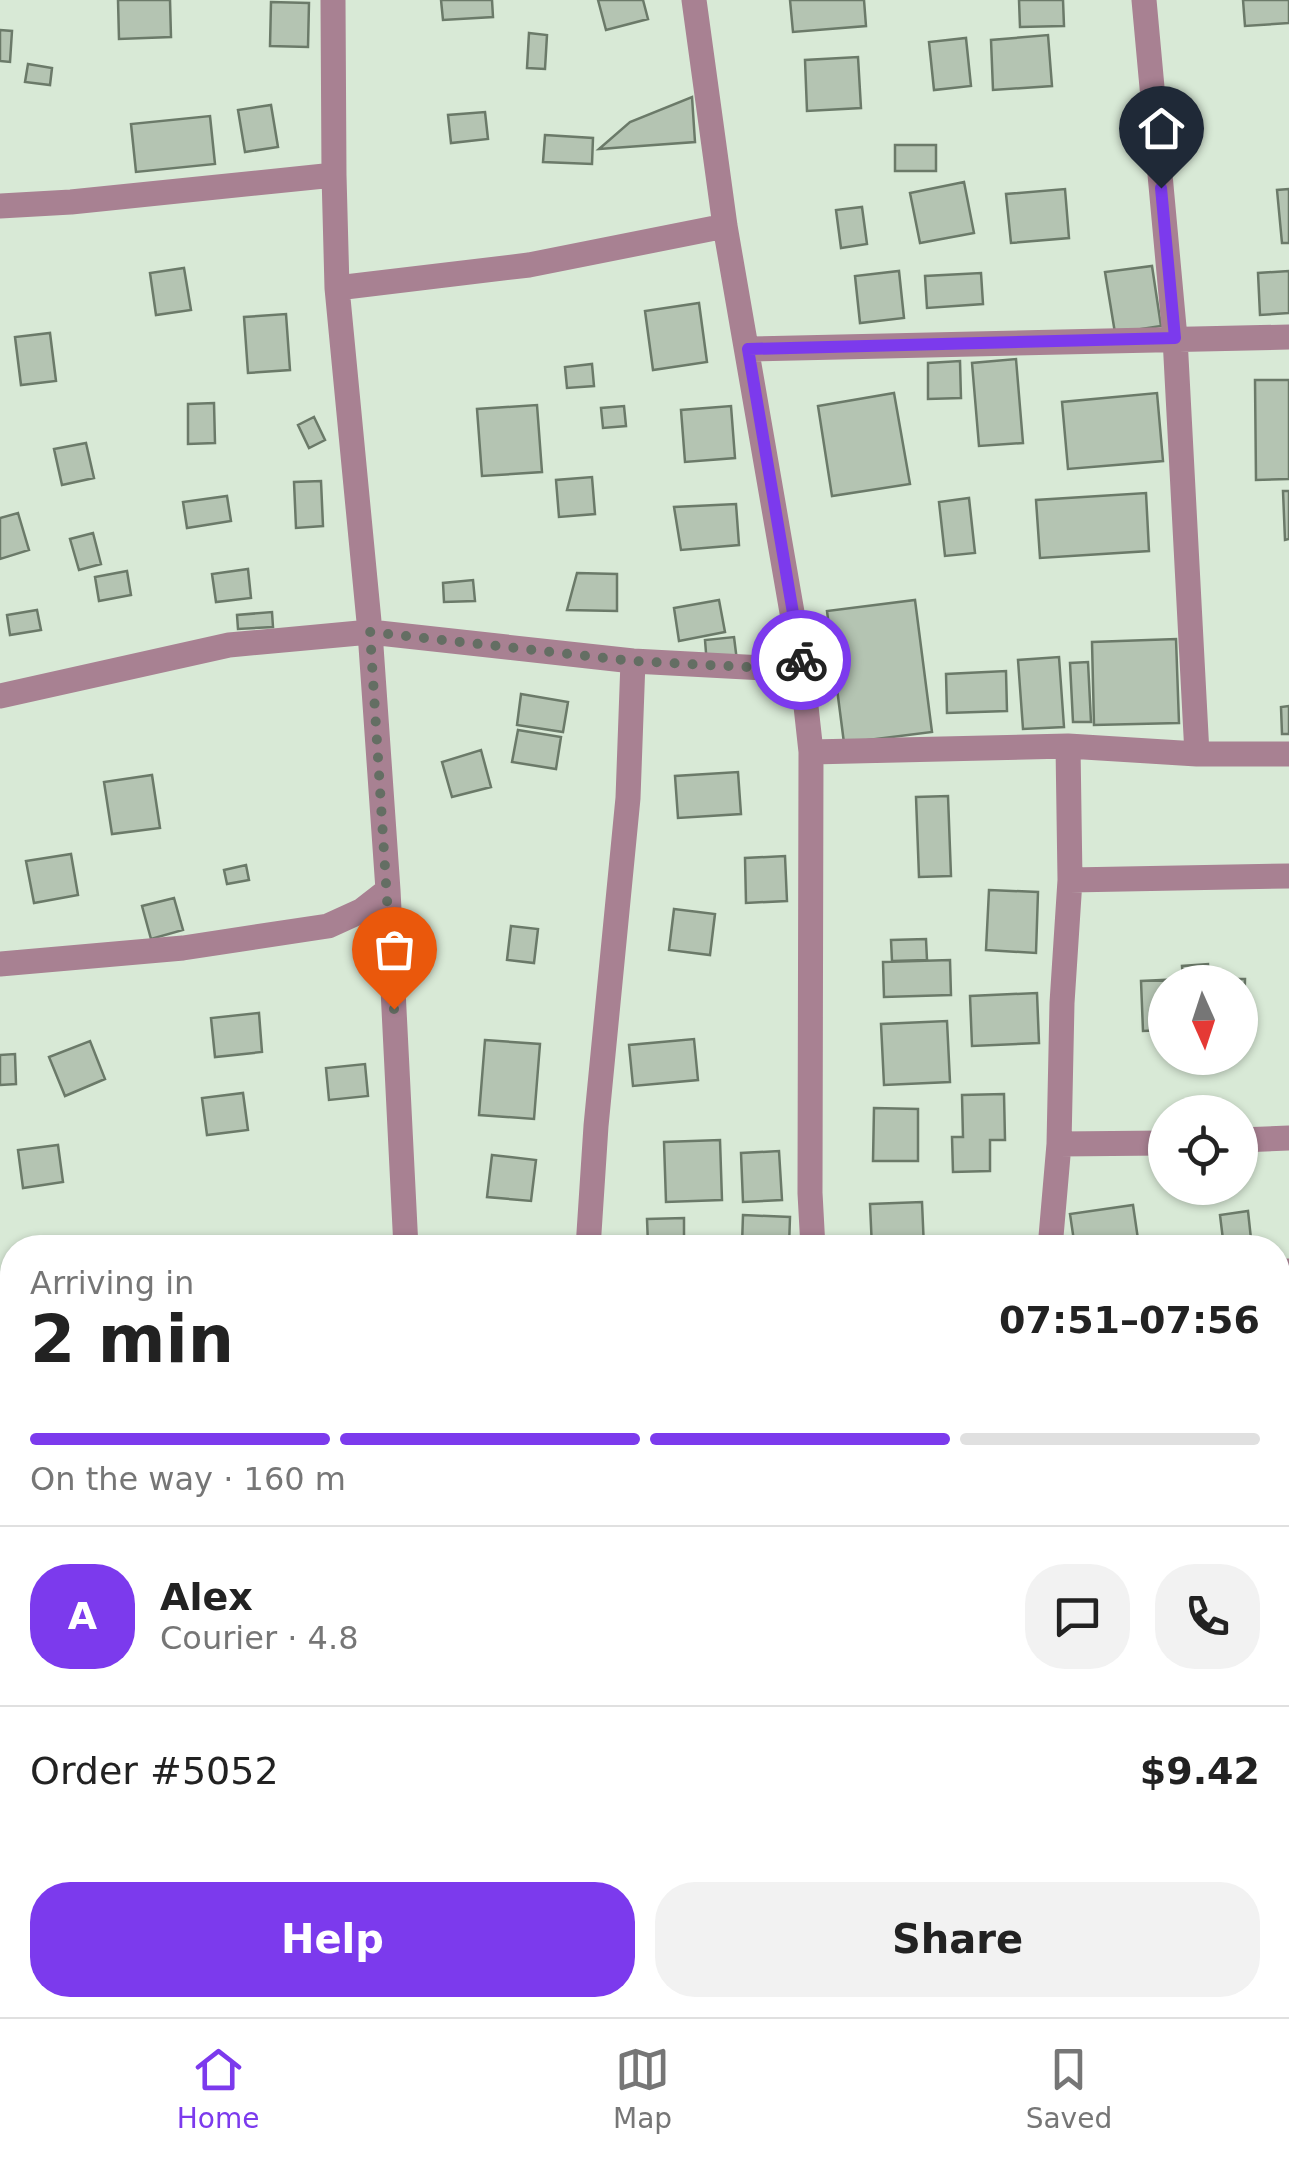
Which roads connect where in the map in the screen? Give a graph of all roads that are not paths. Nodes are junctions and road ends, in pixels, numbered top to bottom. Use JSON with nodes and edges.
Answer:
{"nodes":[{"id":1,"x":333,"y":0,"type":"edge"},
{"id":2,"x":694,"y":0,"type":"edge"},
{"id":3,"x":1144,"y":0,"type":"edge"},
{"id":4,"x":334,"y":176,"type":"junction"},
{"id":5,"x":0,"y":206,"type":"edge"},
{"id":6,"x":725,"y":226,"type":"junction"},
{"id":7,"x":337,"y":288,"type":"junction"},
{"id":8,"x":1289,"y":337,"type":"edge"},
{"id":9,"x":1175,"y":338,"type":"junction"},
{"id":10,"x":748,"y":349,"type":"junction"},
{"id":11,"x":370,"y":632,"type":"junction"},
{"id":12,"x":633,"y":661,"type":"junction"},
{"id":13,"x":802,"y":670,"type":"junction"},
{"id":14,"x":0,"y":696,"type":"edge"},
{"id":15,"x":1068,"y":746,"type":"junction"},
{"id":16,"x":811,"y":752,"type":"junction"},
{"id":17,"x":1197,"y":754,"type":"junction"},
{"id":18,"x":1289,"y":754,"type":"edge"},
{"id":19,"x":1289,"y":876,"type":"edge"},
{"id":20,"x":1070,"y":880,"type":"junction"},
{"id":21,"x":388,"y":890,"type":"junction"},
{"id":22,"x":0,"y":964,"type":"edge"},
{"id":23,"x":1289,"y":1138,"type":"edge"},
{"id":24,"x":1258,"y":1139,"type":"edge"},
{"id":25,"x":1148,"y":1142,"type":"edge"},
{"id":26,"x":1059,"y":1144,"type":"junction"},
{"id":27,"x":405,"y":1235,"type":"edge"},
{"id":28,"x":589,"y":1235,"type":"edge"},
{"id":29,"x":812,"y":1235,"type":"edge"},
{"id":30,"x":1051,"y":1235,"type":"edge"}],
"edges":[{"from":1,"to":4,"type":"street"},
{"from":2,"to":6,"type":"street"},
{"from":3,"to":9,"type":"street"},
{"from":4,"to":5,"type":"street"},
{"from":4,"to":7,"type":"street"},
{"from":6,"to":7,"type":"street"},
{"from":6,"to":10,"type":"street"},
{"from":7,"to":11,"type":"street"},
{"from":8,"to":9,"type":"street"},
{"from":9,"to":10,"type":"street"},
{"from":9,"to":17,"type":"street"},
{"from":10,"to":13,"type":"street"},
{"from":11,"to":12,"type":"street"},
{"from":11,"to":14,"type":"street"},
{"from":11,"to":21,"type":"street"},
{"from":12,"to":13,"type":"street"},
{"from":12,"to":28,"type":"street"},
{"from":13,"to":16,"type":"street"},
{"from":15,"to":16,"type":"street"},
{"from":15,"to":17,"type":"street"},
{"from":15,"to":20,"type":"street"},
{"from":16,"to":29,"type":"street"},
{"from":17,"to":18,"type":"street"},
{"from":19,"to":20,"type":"street"},
{"from":20,"to":26,"type":"street"},
{"from":21,"to":22,"type":"street"},
{"from":21,"to":27,"type":"street"},
{"from":23,"to":24,"type":"street"},
{"from":25,"to":26,"type":"street"},
{"from":26,"to":30,"type":"street"}]}
